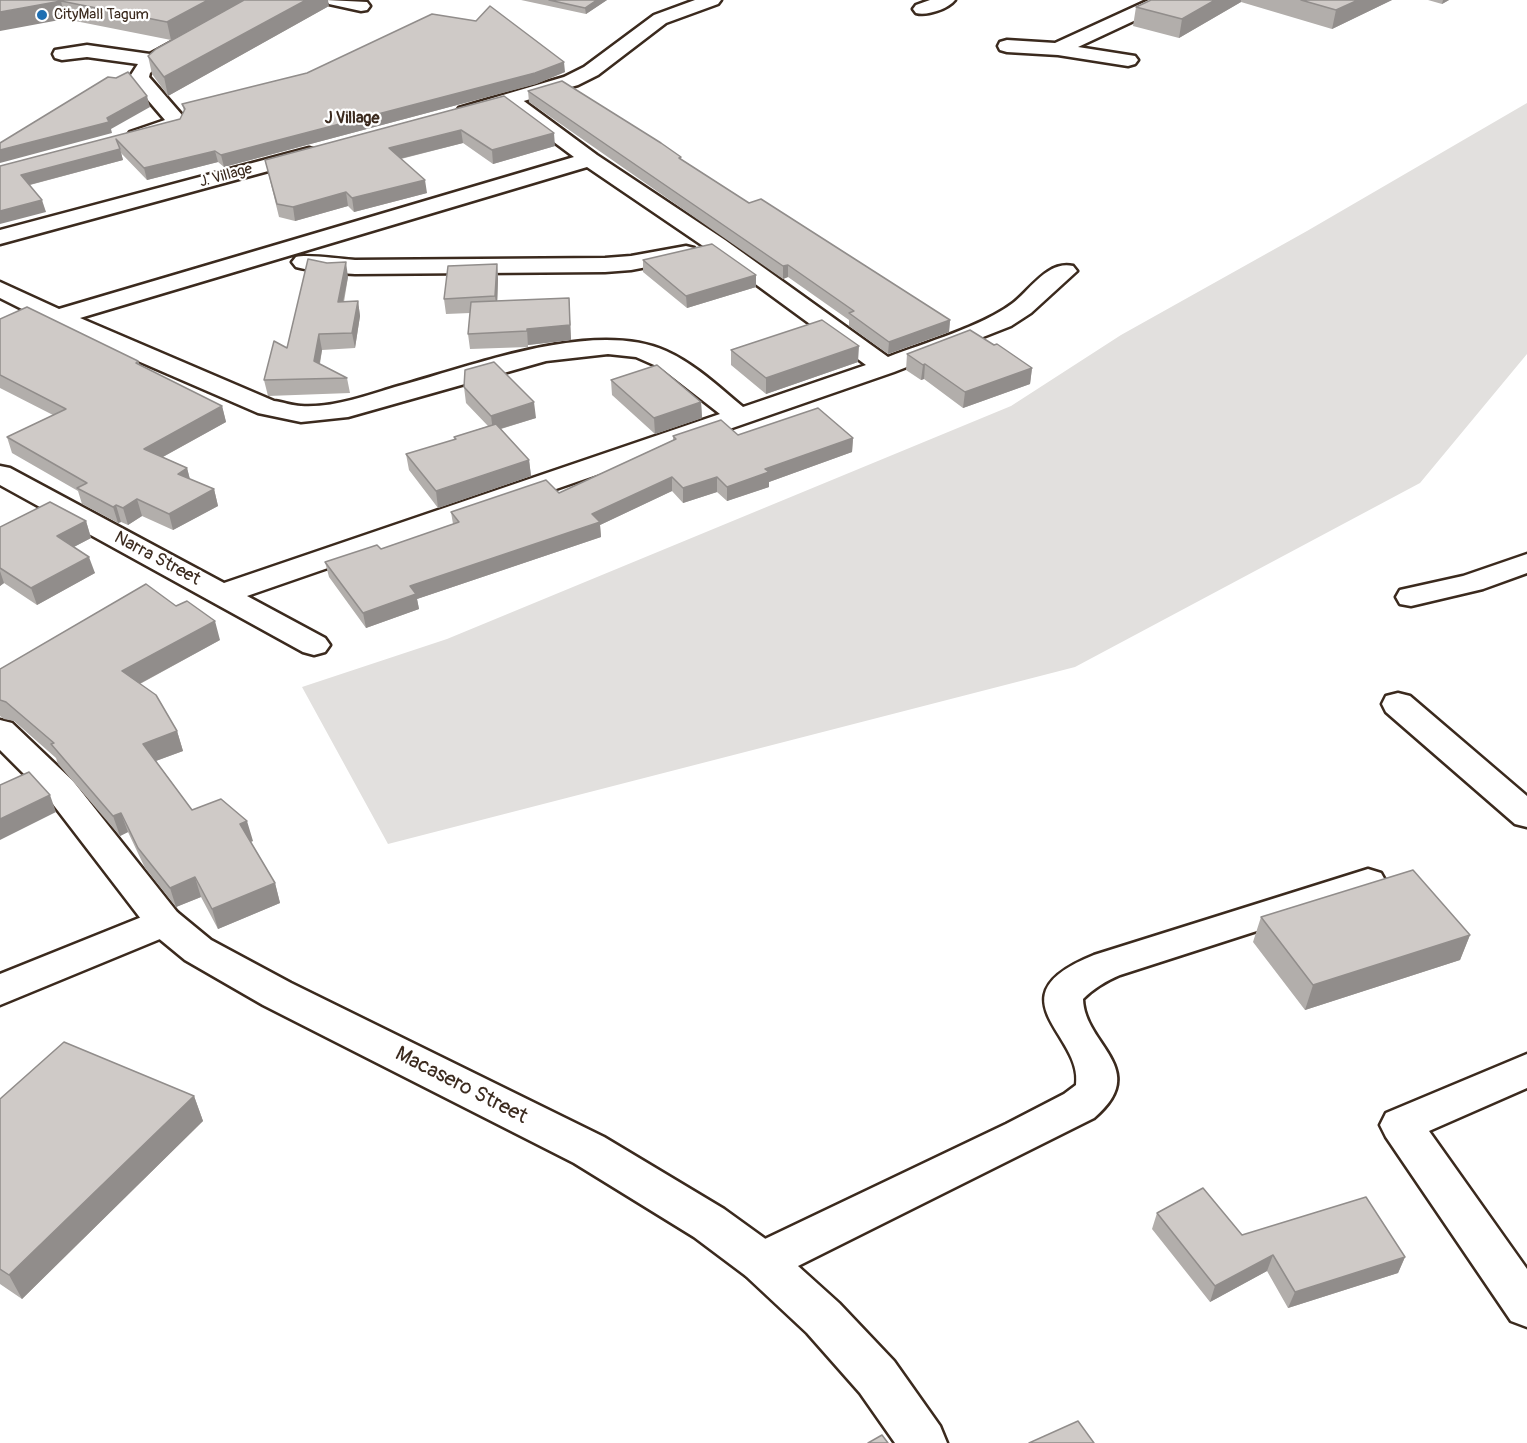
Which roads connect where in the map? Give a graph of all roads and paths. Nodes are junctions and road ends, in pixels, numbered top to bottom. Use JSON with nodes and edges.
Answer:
{"nodes":[{"id":1,"x":262,"y":0,"type":"edge"},
{"id":2,"x":335,"y":0,"type":"edge"},
{"id":3,"x":712,"y":0,"type":"edge"},
{"id":4,"x":946,"y":0,"type":"edge"},
{"id":5,"x":1164,"y":0,"type":"edge"},
{"id":6,"x":361,"y":6,"type":"dead end"},
{"id":7,"x":922,"y":9,"type":"dead end"},
{"id":8,"x":1007,"y":46,"type":"dead end"},
{"id":9,"x":1058,"y":49,"type":"junction"},
{"id":10,"x":62,"y":54,"type":"dead end"},
{"id":11,"x":153,"y":60,"type":"junction"},
{"id":12,"x":1128,"y":60,"type":"dead end"},
{"id":13,"x":510,"y":100,"type":"junction"},
{"id":14,"x":442,"y":118,"type":"edge"},
{"id":15,"x":122,"y":140,"type":"edge"},
{"id":16,"x":329,"y":149,"type":"edge"},
{"id":17,"x":590,"y":159,"type":"junction"},
{"id":18,"x":0,"y":237,"type":"edge"},
{"id":19,"x":717,"y":245,"type":"junction"},
{"id":20,"x":270,"y":254,"type":"junction"},
{"id":21,"x":1065,"y":271,"type":"dead end"},
{"id":22,"x":0,"y":289,"type":"edge"},
{"id":23,"x":57,"y":317,"type":"junction"},
{"id":24,"x":885,"y":367,"type":"junction"},
{"id":25,"x":740,"y":417,"type":"junction"},
{"id":26,"x":0,"y":474,"type":"edge"},
{"id":27,"x":1527,"y":563,"type":"edge"},
{"id":28,"x":222,"y":594,"type":"junction"},
{"id":29,"x":1411,"y":597,"type":"dead end"},
{"id":30,"x":314,"y":645,"type":"dead end"},
{"id":31,"x":1398,"y":704,"type":"dead end"},
{"id":32,"x":0,"y":731,"type":"edge"},
{"id":33,"x":1527,"y":814,"type":"edge"},
{"id":34,"x":1368,"y":882,"type":"edge"},
{"id":35,"x":164,"y":922,"type":"junction"},
{"id":36,"x":0,"y":990,"type":"edge"},
{"id":37,"x":1527,"y":1070,"type":"edge"},
{"id":38,"x":762,"y":1262,"type":"junction"},
{"id":39,"x":1527,"y":1306,"type":"edge"},
{"id":40,"x":923,"y":1443,"type":"edge"}],
"edges":[{"from":1,"to":11,"type":"street"},
{"from":2,"to":6,"type":"street"},
{"from":3,"to":13,"type":"street"},
{"from":4,"to":7,"type":"street"},
{"from":5,"to":9,"type":"street"},
{"from":8,"to":9,"type":"street"},
{"from":9,"to":12,"type":"street"},
{"from":10,"to":11,"type":"street"},
{"from":11,"to":15,"type":"street"},
{"from":13,"to":14,"type":"street"},
{"from":13,"to":17,"type":"street"},
{"from":16,"to":18,"type":"street","name":"J. Village"},
{"from":17,"to":19,"type":"street"},
{"from":17,"to":20,"type":"street"},
{"from":19,"to":20,"type":"street"},
{"from":19,"to":24,"type":"street"},
{"from":20,"to":23,"type":"street"},
{"from":21,"to":24,"type":"street"},
{"from":22,"to":23,"type":"street"},
{"from":23,"to":25,"type":"street"},
{"from":24,"to":25,"type":"street"},
{"from":25,"to":28,"type":"street"},
{"from":26,"to":28,"type":"street","name":"Narra Street"},
{"from":27,"to":29,"type":"street"},
{"from":28,"to":30,"type":"street","name":"Narra Street"},
{"from":31,"to":33,"type":"street"},
{"from":32,"to":35,"type":"street","name":"Macasero Street"},
{"from":34,"to":38,"type":"street"},
{"from":35,"to":36,"type":"street"},
{"from":35,"to":38,"type":"street","name":"Macasero Street"},
{"from":37,"to":39,"type":"street"},
{"from":38,"to":40,"type":"street","name":"Macasero Street"}]}
